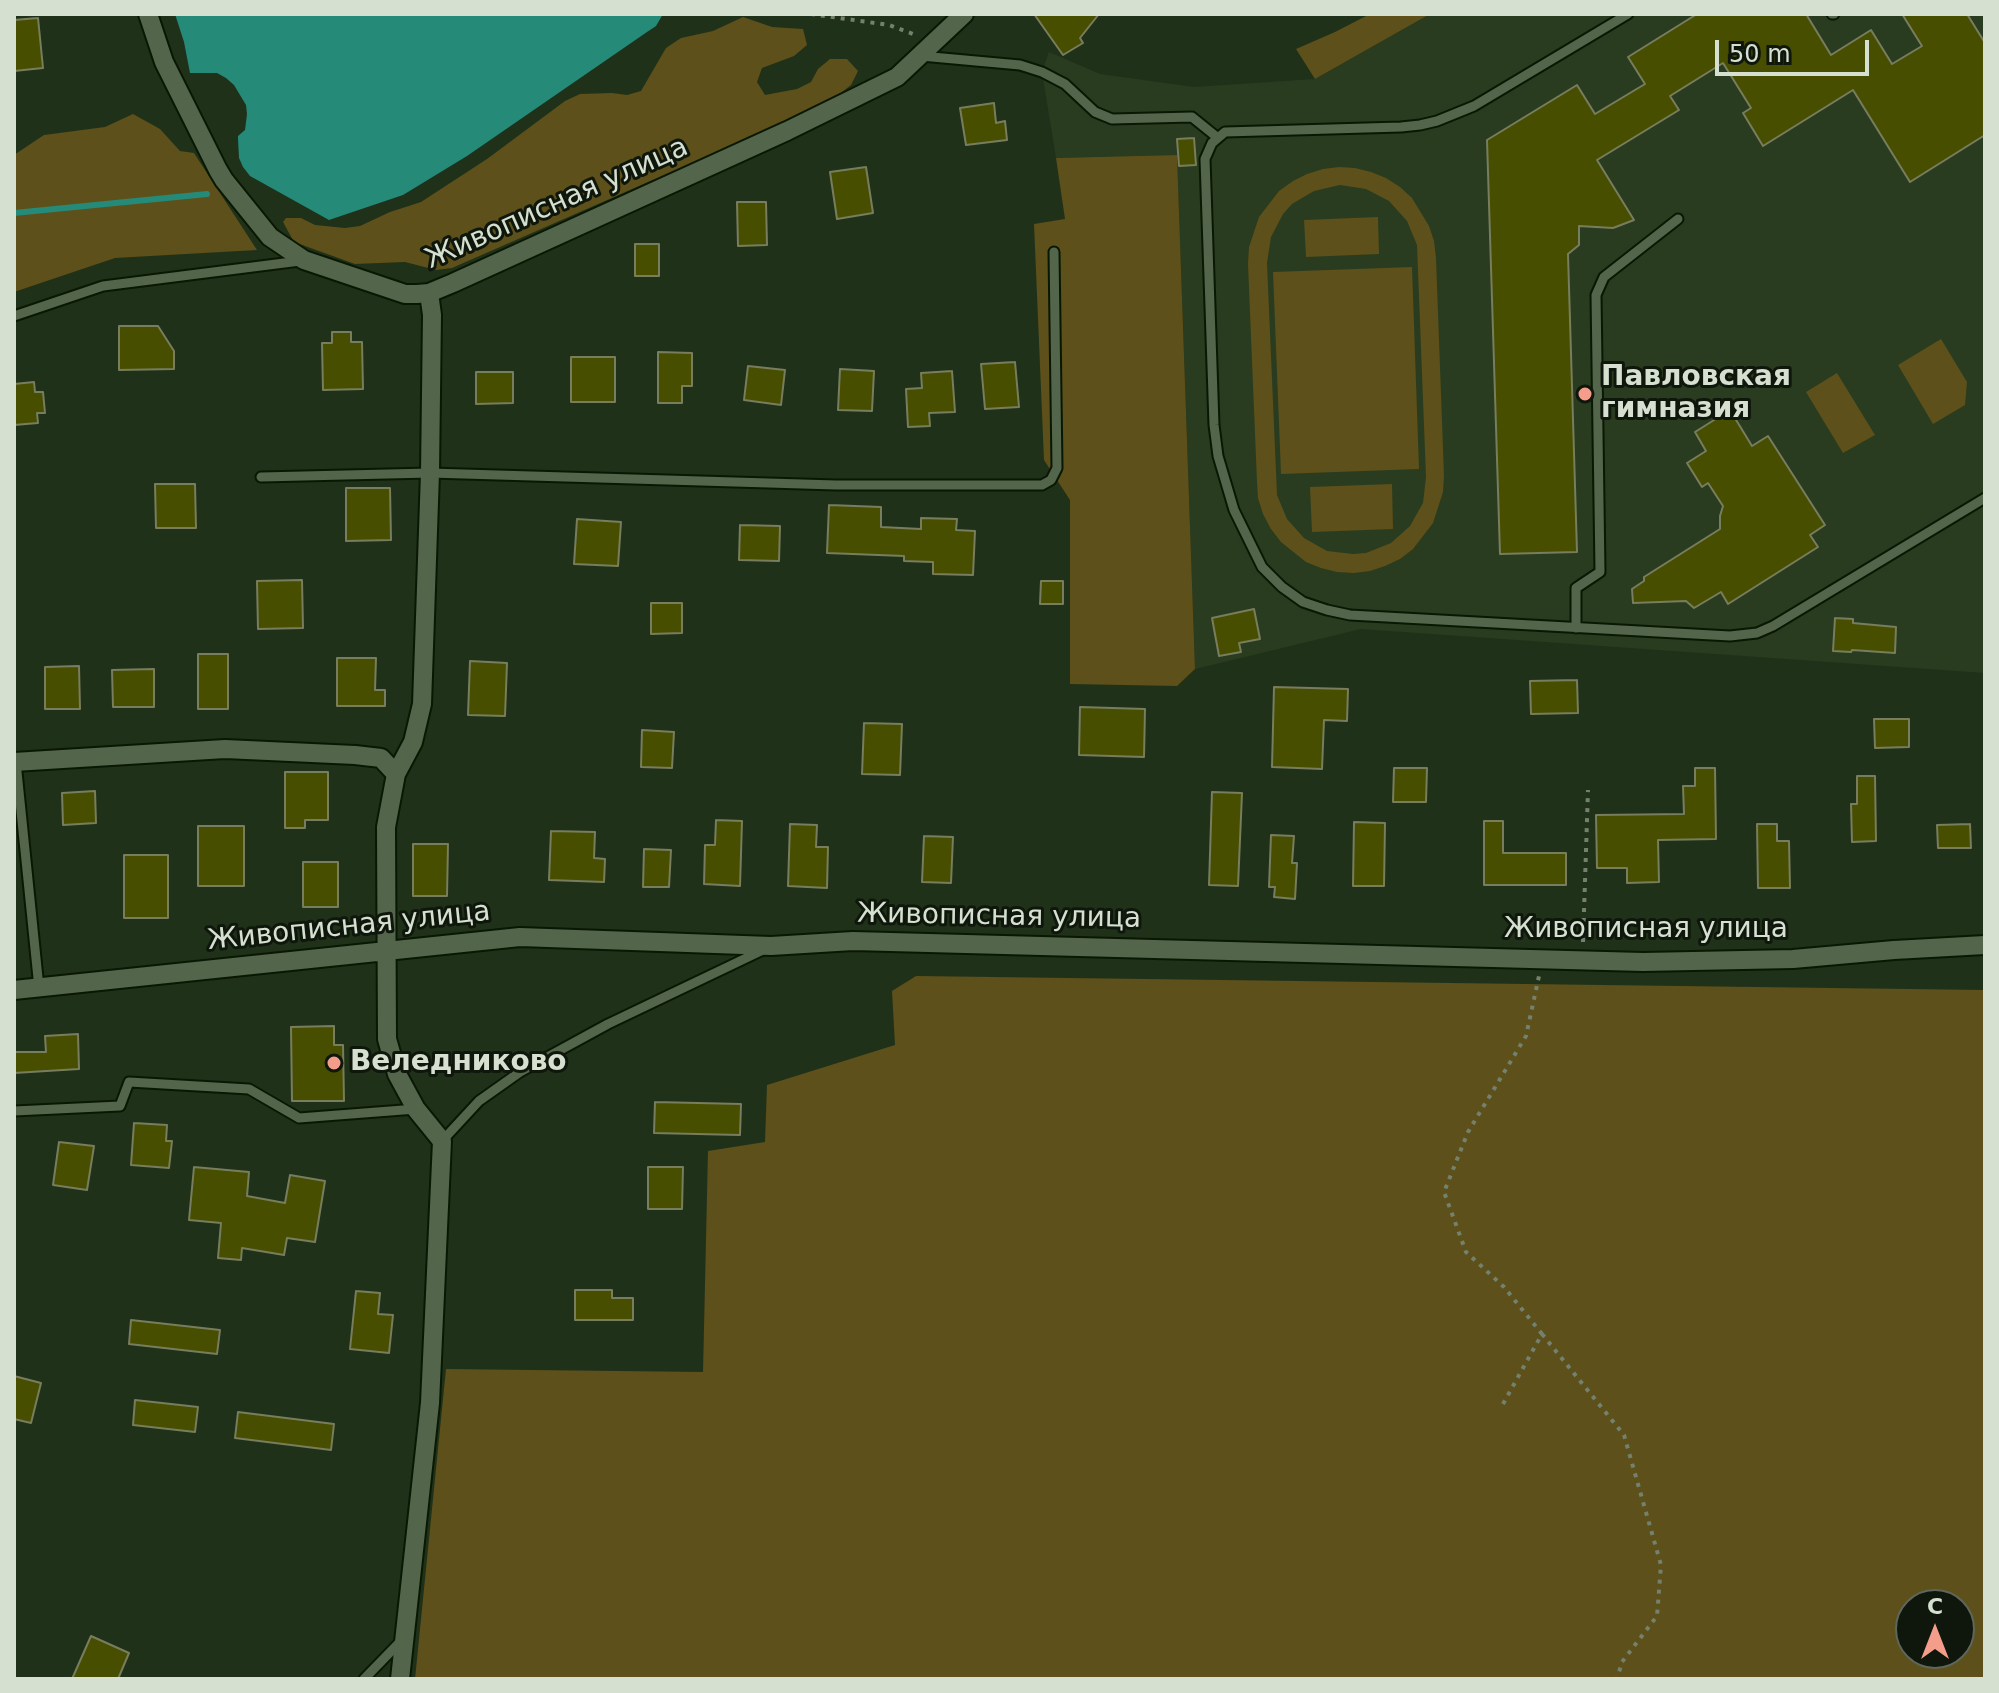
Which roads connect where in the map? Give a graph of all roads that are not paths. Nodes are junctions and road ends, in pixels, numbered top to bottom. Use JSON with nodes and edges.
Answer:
{"nodes":[{"id":1,"x":148,"y":14,"type":"edge"},
{"id":2,"x":1628,"y":14,"type":"edge"},
{"id":3,"x":958,"y":20,"type":"edge"},
{"id":4,"x":926,"y":50,"type":"junction"},
{"id":5,"x":1218,"y":138,"type":"junction"},
{"id":6,"x":1678,"y":219,"type":"dead end"},
{"id":7,"x":1054,"y":252,"type":"dead end"},
{"id":8,"x":304,"y":260,"type":"junction"},
{"id":9,"x":429,"y":293,"type":"junction"},
{"id":10,"x":14,"y":316,"type":"edge"},
{"id":11,"x":430,"y":473,"type":"junction"},
{"id":12,"x":261,"y":477,"type":"dead end"},
{"id":13,"x":1985,"y":498,"type":"edge"},
{"id":14,"x":1576,"y":628,"type":"junction"},
{"id":15,"x":15,"y":762,"type":"edge"},
{"id":16,"x":396,"y":774,"type":"junction"},
{"id":17,"x":1985,"y":945,"type":"edge"},
{"id":18,"x":771,"y":946,"type":"junction"},
{"id":19,"x":386,"y":952,"type":"junction"},
{"id":20,"x":39,"y":988,"type":"junction"},
{"id":21,"x":14,"y":990,"type":"edge"},
{"id":22,"x":416,"y":1109,"type":"junction"},
{"id":23,"x":14,"y":1111,"type":"edge"},
{"id":24,"x":442,"y":1141,"type":"junction"},
{"id":25,"x":403,"y":1638,"type":"junction"},
{"id":26,"x":364,"y":1679,"type":"edge"},
{"id":27,"x":400,"y":1679,"type":"edge"}],
"edges":[{"from":1,"to":8,"type":"street","name":"Живописная улица"},
{"from":2,"to":5,"type":"lane"},
{"from":3,"to":4,"type":"street","name":"Живописная улица"},
{"from":4,"to":5,"type":"lane"},
{"from":4,"to":9,"type":"street","name":"Живописная улица"},
{"from":5,"to":14,"type":"lane"},
{"from":6,"to":14,"type":"lane"},
{"from":7,"to":11,"type":"lane"},
{"from":8,"to":9,"type":"street","name":"Живописная улица"},
{"from":8,"to":10,"type":"lane"},
{"from":9,"to":11,"type":"street"},
{"from":11,"to":12,"type":"lane"},
{"from":11,"to":16,"type":"street"},
{"from":13,"to":14,"type":"lane"},
{"from":15,"to":16,"type":"street"},
{"from":15,"to":20,"type":"lane"},
{"from":16,"to":19,"type":"street"},
{"from":17,"to":18,"type":"street","name":"Живописная улица"},
{"from":18,"to":19,"type":"street","name":"Живописная улица"},
{"from":18,"to":24,"type":"lane"},
{"from":19,"to":20,"type":"street","name":"Живописная улица"},
{"from":19,"to":22,"type":"street"},
{"from":20,"to":21,"type":"street","name":"Живописная улица"},
{"from":22,"to":23,"type":"lane"},
{"from":22,"to":24,"type":"street"},
{"from":24,"to":25,"type":"street"},
{"from":25,"to":26,"type":"lane"},
{"from":25,"to":27,"type":"street"}]}
